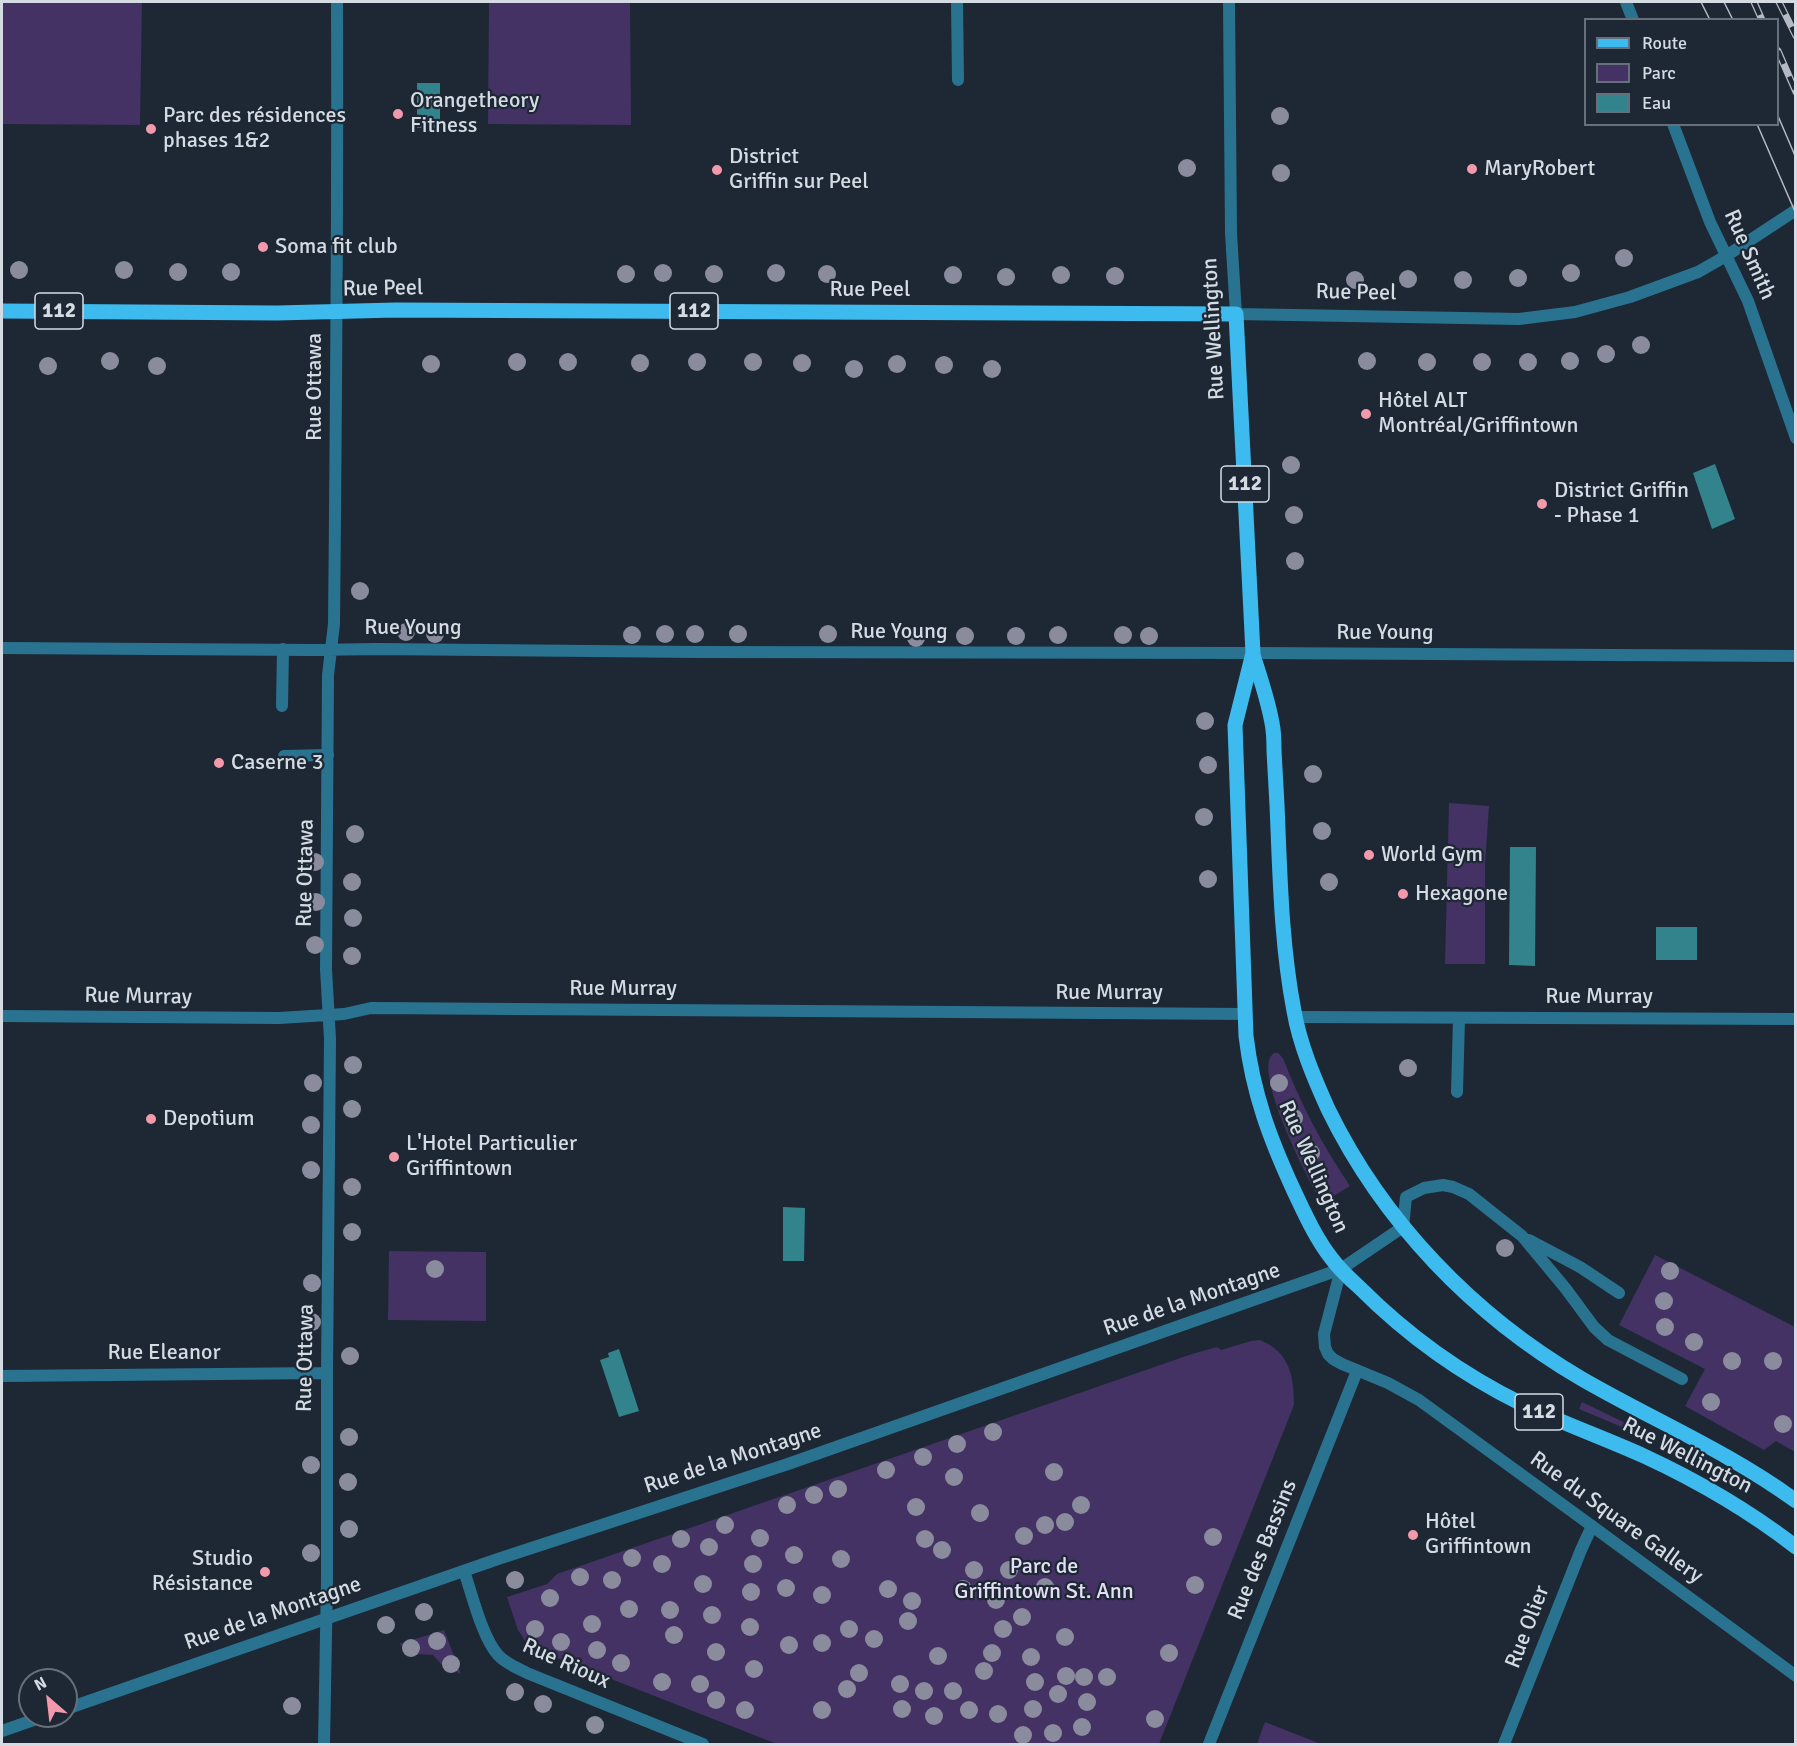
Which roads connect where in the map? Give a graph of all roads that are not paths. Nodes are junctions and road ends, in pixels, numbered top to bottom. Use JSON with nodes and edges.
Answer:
{"nodes":[{"id":1,"x":337,"y":2,"type":"edge"},
{"id":2,"x":957,"y":2,"type":"edge"},
{"id":3,"x":1229,"y":2,"type":"edge"},
{"id":4,"x":1626,"y":2,"type":"edge"},
{"id":5,"x":1632,"y":18,"type":"edge"},
{"id":6,"x":958,"y":80,"type":"dead end"},
{"id":7,"x":1674,"y":126,"type":"edge"},
{"id":8,"x":1796,"y":210,"type":"edge"},
{"id":9,"x":1726,"y":256,"type":"junction"},
{"id":10,"x":2,"y":311,"type":"edge"},
{"id":11,"x":336,"y":312,"type":"junction"},
{"id":12,"x":1236,"y":314,"type":"junction"},
{"id":13,"x":1796,"y":438,"type":"edge"},
{"id":14,"x":2,"y":648,"type":"edge"},
{"id":15,"x":332,"y":649,"type":"junction"},
{"id":16,"x":283,"y":650,"type":"junction"},
{"id":17,"x":1253,"y":653,"type":"junction"},
{"id":18,"x":1796,"y":656,"type":"edge"},
{"id":19,"x":282,"y":706,"type":"dead end"},
{"id":20,"x":284,"y":756,"type":"dead end"},
{"id":21,"x":328,"y":756,"type":"junction"},
{"id":22,"x":1245,"y":1014,"type":"junction"},
{"id":23,"x":328,"y":1015,"type":"junction"},
{"id":24,"x":2,"y":1016,"type":"edge"},
{"id":25,"x":1295,"y":1017,"type":"junction"},
{"id":26,"x":1459,"y":1018,"type":"junction"},
{"id":27,"x":1796,"y":1019,"type":"edge"},
{"id":28,"x":1457,"y":1092,"type":"dead end"},
{"id":29,"x":1403,"y":1227,"type":"junction"},
{"id":30,"x":1522,"y":1236,"type":"junction"},
{"id":31,"x":1341,"y":1269,"type":"junction"},
{"id":32,"x":1618,"y":1293,"type":"dead end"},
{"id":33,"x":1357,"y":1371,"type":"junction"},
{"id":34,"x":327,"y":1373,"type":"junction"},
{"id":35,"x":2,"y":1376,"type":"edge"},
{"id":36,"x":1682,"y":1379,"type":"dead end"},
{"id":37,"x":1796,"y":1501,"type":"edge"},
{"id":38,"x":1592,"y":1526,"type":"junction"},
{"id":39,"x":1796,"y":1547,"type":"edge"},
{"id":40,"x":464,"y":1571,"type":"junction"},
{"id":41,"x":326,"y":1618,"type":"junction"},
{"id":42,"x":1796,"y":1677,"type":"edge"},
{"id":43,"x":78,"y":1705,"type":"edge"},
{"id":44,"x":18,"y":1725,"type":"edge"},
{"id":45,"x":2,"y":1731,"type":"edge"},
{"id":46,"x":324,"y":1744,"type":"edge"},
{"id":47,"x":703,"y":1744,"type":"edge"},
{"id":48,"x":1209,"y":1744,"type":"edge"},
{"id":49,"x":1504,"y":1744,"type":"edge"}],
"edges":[{"from":1,"to":11,"type":"street","name":"Rue Ottawa"},
{"from":2,"to":6,"type":"street"},
{"from":3,"to":12,"type":"street","name":"Rue Wellington"},
{"from":4,"to":5,"type":"street"},
{"from":7,"to":9,"type":"street","name":"Rue Smith"},
{"from":8,"to":9,"type":"street","name":"Rue Peel"},
{"from":9,"to":12,"type":"street","name":"Rue Peel"},
{"from":9,"to":13,"type":"street","name":"Rue Smith"},
{"from":10,"to":11,"type":"main road","name":"Rue Peel","number":"112"},
{"from":11,"to":12,"type":"main road","name":"Rue Peel","number":"112"},
{"from":11,"to":15,"type":"street","name":"Rue Ottawa"},
{"from":12,"to":17,"type":"main road","name":"Rue Wellington","number":"112"},
{"from":14,"to":16,"type":"street","name":"Rue Young"},
{"from":15,"to":16,"type":"street","name":"Rue Young"},
{"from":15,"to":17,"type":"street","name":"Rue Young"},
{"from":15,"to":21,"type":"street","name":"Rue Ottawa"},
{"from":16,"to":19,"type":"street"},
{"from":17,"to":18,"type":"street","name":"Rue Young"},
{"from":17,"to":22,"type":"main road","name":"Rue Wellington","number":"112"},
{"from":17,"to":25,"type":"main road","name":"Rue Wellington","number":"112"},
{"from":20,"to":21,"type":"street"},
{"from":21,"to":23,"type":"street","name":"Rue Ottawa"},
{"from":22,"to":23,"type":"street","name":"Rue Murray"},
{"from":22,"to":31,"type":"main road","name":"Rue Wellington","number":"112"},
{"from":23,"to":24,"type":"street","name":"Rue Murray"},
{"from":23,"to":34,"type":"street","name":"Rue Ottawa"},
{"from":25,"to":26,"type":"street","name":"Rue Murray"},
{"from":25,"to":29,"type":"main road","name":"Rue Wellington","number":"112"},
{"from":26,"to":27,"type":"street","name":"Rue Murray"},
{"from":26,"to":28,"type":"street"},
{"from":29,"to":30,"type":"street"},
{"from":29,"to":31,"type":"street","name":"Rue de la Montagne"},
{"from":29,"to":37,"type":"main road","name":"Rue Wellington","number":"112"},
{"from":30,"to":32,"type":"street"},
{"from":30,"to":36,"type":"street"},
{"from":31,"to":33,"type":"street","name":"Rue du Square Gallery"},
{"from":31,"to":39,"type":"main road","name":"Rue Wellington","number":"112"},
{"from":31,"to":40,"type":"street","name":"Rue de la Montagne"},
{"from":33,"to":38,"type":"street","name":"Rue du Square Gallery"},
{"from":33,"to":48,"type":"street","name":"Rue des Bassins"},
{"from":34,"to":35,"type":"street","name":"Rue Eleanor"},
{"from":34,"to":41,"type":"street","name":"Rue Ottawa"},
{"from":38,"to":42,"type":"street","name":"Rue du Square Gallery"},
{"from":38,"to":49,"type":"street","name":"Rue Olier"},
{"from":40,"to":41,"type":"street","name":"Rue de la Montagne"},
{"from":40,"to":47,"type":"street","name":"Rue Rioux"},
{"from":41,"to":43,"type":"street","name":"Rue de la Montagne"},
{"from":41,"to":46,"type":"street","name":"Rue Ottawa"},
{"from":44,"to":45,"type":"street"}]}
